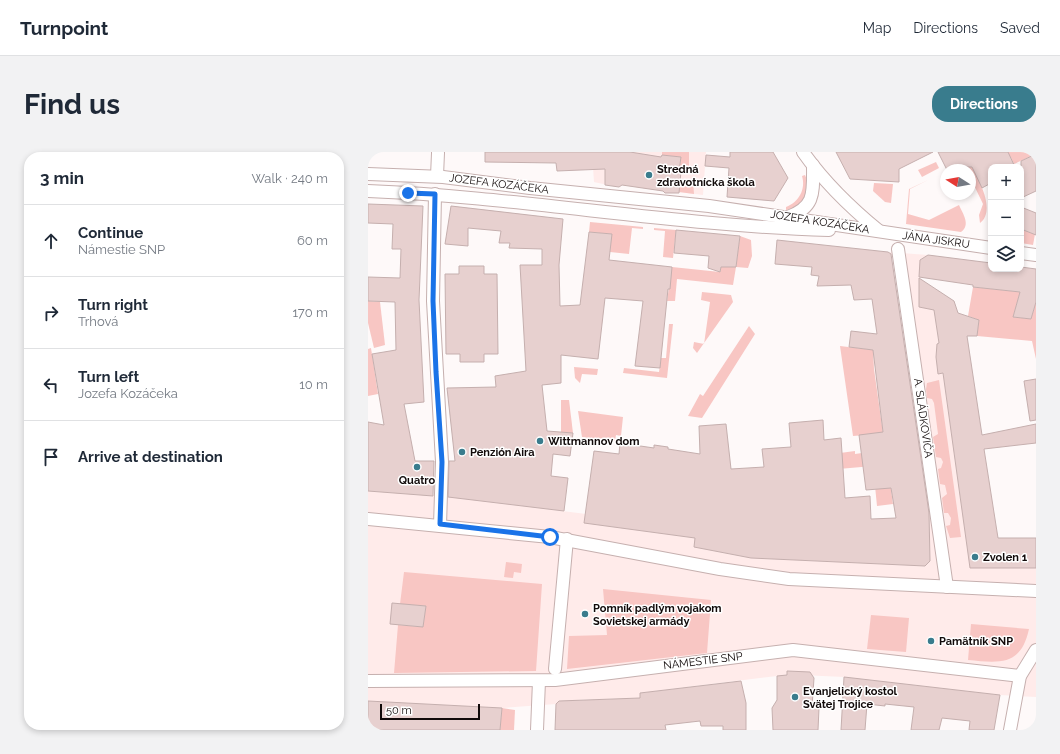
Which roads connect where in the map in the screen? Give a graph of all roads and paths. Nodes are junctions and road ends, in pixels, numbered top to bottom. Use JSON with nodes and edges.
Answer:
{"nodes":[{"id":1,"x":803,"y":152,"type":"edge"},
{"id":2,"x":438,"y":153,"type":"edge"},
{"id":3,"x":813,"y":165,"type":"junction"},
{"id":4,"x":368,"y":174,"type":"edge"},
{"id":5,"x":437,"y":176,"type":"junction"},
{"id":6,"x":368,"y":191,"type":"edge"},
{"id":7,"x":435,"y":194,"type":"junction"},
{"id":8,"x":787,"y":217,"type":"junction"},
{"id":9,"x":880,"y":232,"type":"junction"},
{"id":10,"x":988,"y":248,"type":"edge"},
{"id":11,"x":898,"y":249,"type":"dead end"},
{"id":12,"x":1024,"y":253,"type":"edge"},
{"id":13,"x":1036,"y":255,"type":"edge"},
{"id":14,"x":368,"y":519,"type":"edge"},
{"id":15,"x":440,"y":524,"type":"junction"},
{"id":16,"x":567,"y":539,"type":"junction"},
{"id":17,"x":947,"y":587,"type":"junction"},
{"id":18,"x":1036,"y":591,"type":"edge"},
{"id":19,"x":1036,"y":650,"type":"edge"},
{"id":20,"x":1032,"y":659,"type":"edge"},
{"id":21,"x":555,"y":669,"type":"dead end"},
{"id":22,"x":1020,"y":676,"type":"junction"},
{"id":23,"x":368,"y":681,"type":"edge"},
{"id":24,"x":539,"y":681,"type":"junction"},
{"id":25,"x":537,"y":730,"type":"edge"},
{"id":26,"x":1010,"y":730,"type":"edge"}],
"edges":[{"from":1,"to":3,"type":"street"},
{"from":2,"to":5,"type":"street"},
{"from":3,"to":8,"type":"street"},
{"from":3,"to":9,"type":"street"},
{"from":4,"to":5,"type":"street","name":"JOZEFA KOZÁČEKA"},
{"from":5,"to":8,"type":"street","name":"JOZEFA KOZÁČEKA"},
{"from":6,"to":7,"type":"street","name":"JOZEFA KOZÁČEKA"},
{"from":7,"to":9,"type":"street","name":"JOZEFA KOZÁČEKA"},
{"from":7,"to":15,"type":"street"},
{"from":8,"to":9,"type":"street","name":"JOZEFA KOZÁČEKA"},
{"from":9,"to":10,"type":"street","name":"JÁNA JISKRU"},
{"from":11,"to":17,"type":"street","name":"A. SLÁDKOVIČA"},
{"from":12,"to":13,"type":"street"},
{"from":14,"to":15,"type":"street"},
{"from":15,"to":16,"type":"street"},
{"from":16,"to":17,"type":"street"},
{"from":16,"to":21,"type":"street"},
{"from":17,"to":18,"type":"street"},
{"from":19,"to":20,"type":"street"},
{"from":20,"to":22,"type":"street"},
{"from":22,"to":24,"type":"street","name":"NÁMESTIE SNP"},
{"from":22,"to":26,"type":"street"},
{"from":23,"to":24,"type":"street","name":"NÁMESTIE SNP"},
{"from":24,"to":25,"type":"street"}]}
